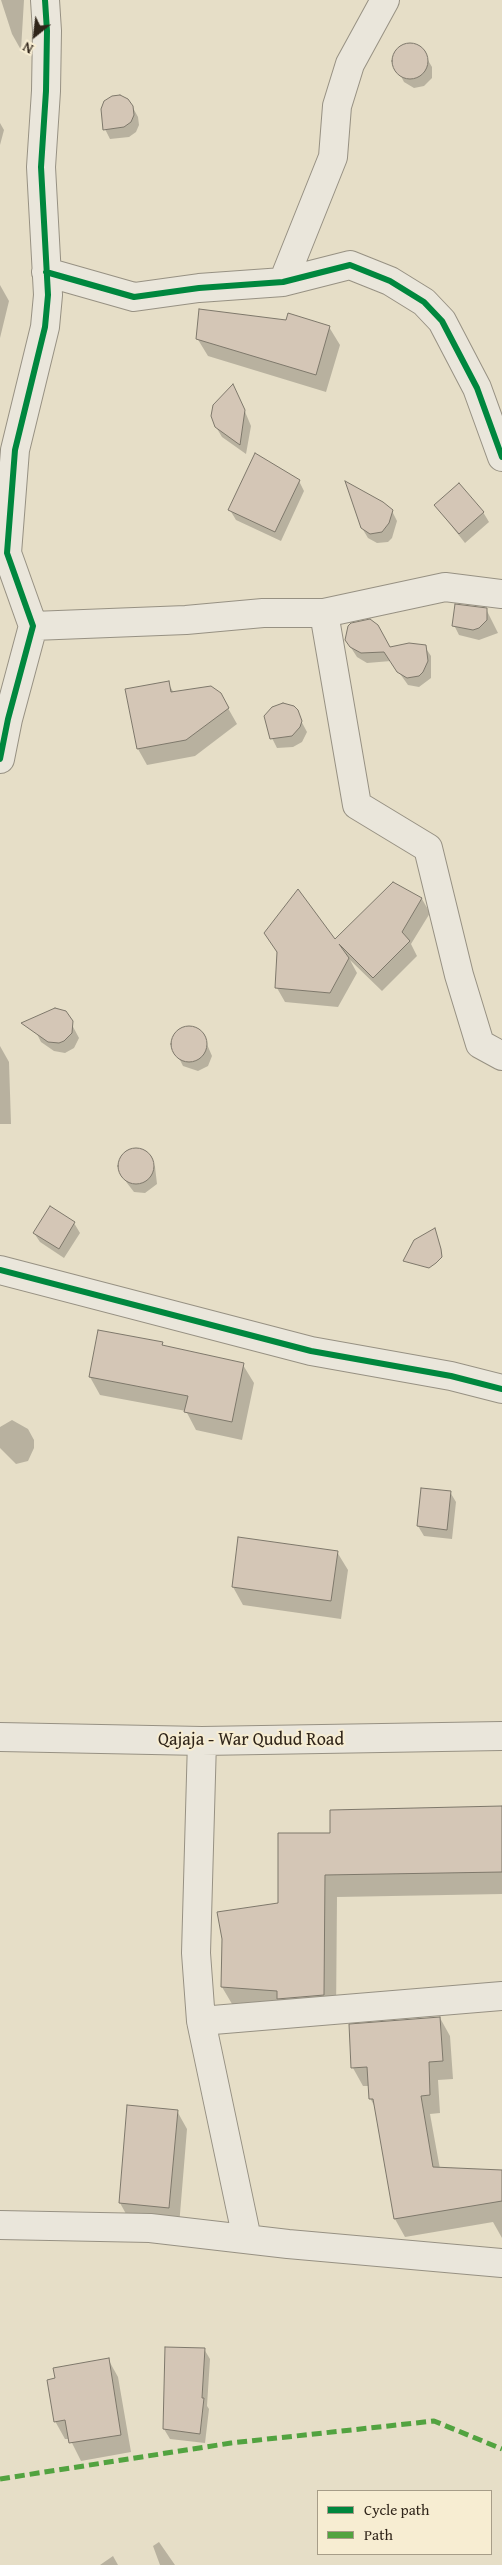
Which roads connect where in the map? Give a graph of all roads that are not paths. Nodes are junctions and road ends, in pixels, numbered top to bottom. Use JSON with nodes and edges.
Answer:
{"nodes":[{"id":1,"x":45,"y":0,"type":"edge"},
{"id":2,"x":385,"y":0,"type":"edge"},
{"id":3,"x":46,"y":272,"type":"junction"},
{"id":4,"x":284,"y":282,"type":"junction"},
{"id":5,"x":502,"y":457,"type":"edge"},
{"id":6,"x":3,"y":552,"type":"edge"},
{"id":7,"x":502,"y":594,"type":"edge"},
{"id":8,"x":324,"y":613,"type":"junction"},
{"id":9,"x":33,"y":626,"type":"junction"},
{"id":10,"x":0,"y":759,"type":"edge"},
{"id":11,"x":502,"y":1056,"type":"edge"},
{"id":12,"x":0,"y":1270,"type":"edge"},
{"id":13,"x":502,"y":1389,"type":"edge"},
{"id":14,"x":502,"y":1736,"type":"edge"},
{"id":15,"x":0,"y":1737,"type":"edge"},
{"id":16,"x":202,"y":1741,"type":"junction"},
{"id":17,"x":502,"y":1996,"type":"edge"},
{"id":18,"x":201,"y":2021,"type":"junction"},
{"id":19,"x":0,"y":2225,"type":"edge"},
{"id":20,"x":247,"y":2239,"type":"junction"},
{"id":21,"x":502,"y":2262,"type":"edge"}],
"edges":[{"from":1,"to":3,"type":"street"},
{"from":2,"to":4,"type":"street"},
{"from":3,"to":4,"type":"street"},
{"from":3,"to":6,"type":"street"},
{"from":4,"to":5,"type":"street"},
{"from":6,"to":9,"type":"street"},
{"from":7,"to":8,"type":"street"},
{"from":8,"to":9,"type":"street"},
{"from":8,"to":11,"type":"street"},
{"from":9,"to":10,"type":"street"},
{"from":12,"to":13,"type":"street"},
{"from":14,"to":16,"type":"street","name":"Qajaja - War Qudud Road"},
{"from":15,"to":16,"type":"street","name":"Qajaja - War Qudud Road"},
{"from":16,"to":18,"type":"street"},
{"from":17,"to":18,"type":"street"},
{"from":18,"to":20,"type":"street"},
{"from":19,"to":20,"type":"street"},
{"from":20,"to":21,"type":"street"}]}
